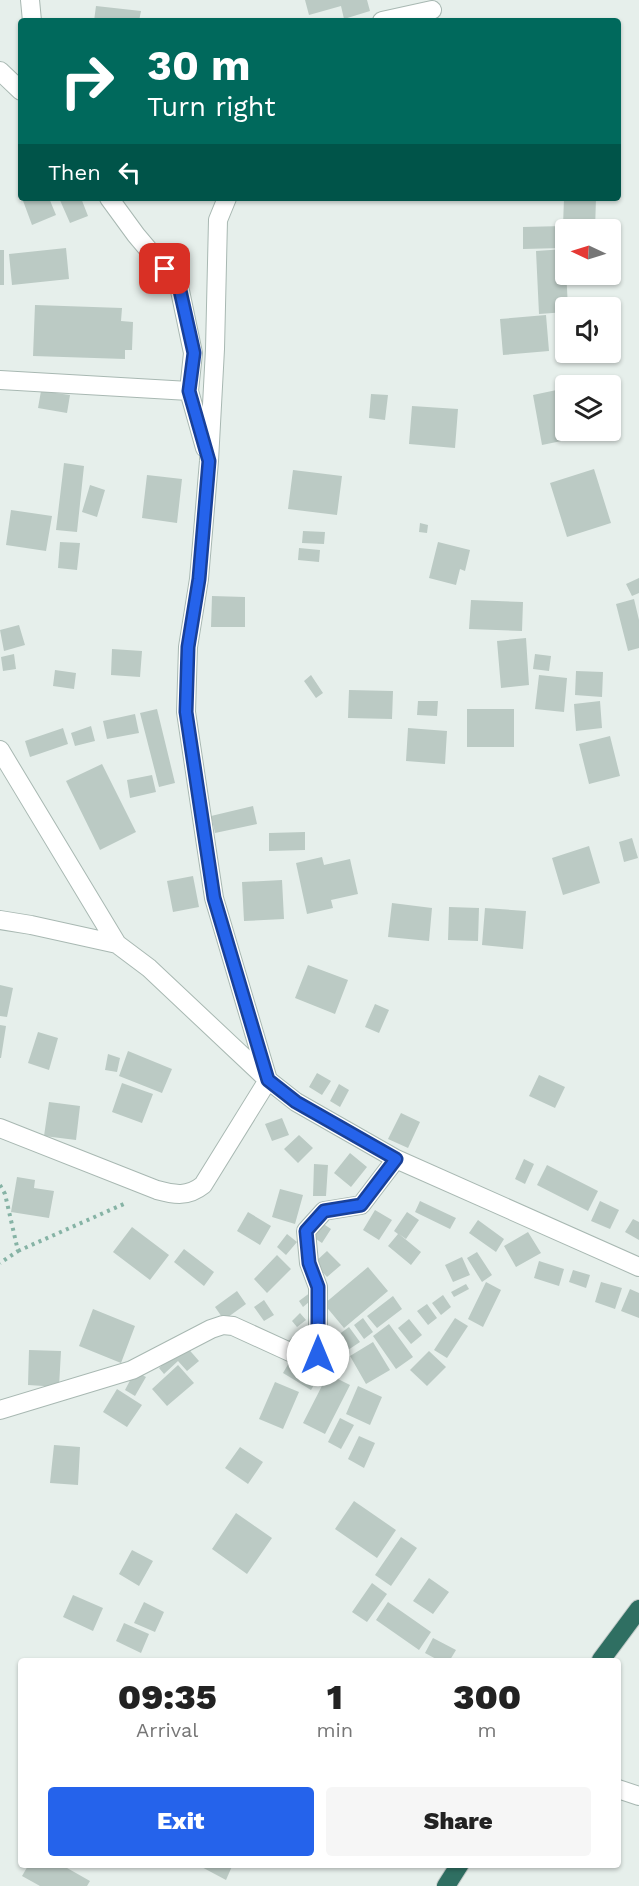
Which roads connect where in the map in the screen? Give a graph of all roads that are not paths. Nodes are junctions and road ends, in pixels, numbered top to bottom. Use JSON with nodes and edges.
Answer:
{"nodes":[{"id":1,"x":30,"y":0,"type":"edge"},
{"id":2,"x":432,"y":10,"type":"dead end"},
{"id":3,"x":32,"y":18,"type":"edge"},
{"id":4,"x":396,"y":18,"type":"edge"},
{"id":5,"x":0,"y":71,"type":"edge"},
{"id":6,"x":18,"y":88,"type":"edge"},
{"id":7,"x":111,"y":201,"type":"edge"},
{"id":8,"x":226,"y":201,"type":"edge"},
{"id":9,"x":0,"y":380,"type":"edge"},
{"id":10,"x":189,"y":391,"type":"junction"},
{"id":11,"x":209,"y":461,"type":"junction"},
{"id":12,"x":0,"y":750,"type":"edge"},
{"id":13,"x":0,"y":921,"type":"edge"},
{"id":14,"x":117,"y":944,"type":"junction"},
{"id":15,"x":268,"y":1080,"type":"junction"},
{"id":16,"x":0,"y":1128,"type":"edge"},
{"id":17,"x":396,"y":1159,"type":"junction"},
{"id":18,"x":639,"y":1267,"type":"edge"},
{"id":19,"x":0,"y":1410,"type":"edge"},
{"id":20,"x":639,"y":1609,"type":"edge"},
{"id":21,"x":602,"y":1658,"type":"edge"},
{"id":22,"x":621,"y":1790,"type":"edge"},
{"id":23,"x":639,"y":1796,"type":"edge"},
{"id":24,"x":457,"y":1868,"type":"edge"},
{"id":25,"x":446,"y":1886,"type":"edge"}],
"edges":[{"from":1,"to":3,"type":"street"},
{"from":2,"to":4,"type":"street"},
{"from":5,"to":6,"type":"street"},
{"from":7,"to":10,"type":"street"},
{"from":8,"to":11,"type":"street"},
{"from":9,"to":10,"type":"street"},
{"from":10,"to":11,"type":"street"},
{"from":11,"to":15,"type":"street"},
{"from":12,"to":14,"type":"street"},
{"from":13,"to":14,"type":"street"},
{"from":14,"to":15,"type":"street"},
{"from":15,"to":16,"type":"street"},
{"from":15,"to":17,"type":"street"},
{"from":17,"to":18,"type":"street"},
{"from":17,"to":19,"type":"street"},
{"from":20,"to":21,"type":"highway"},
{"from":22,"to":23,"type":"street"},
{"from":24,"to":25,"type":"highway"}]}
